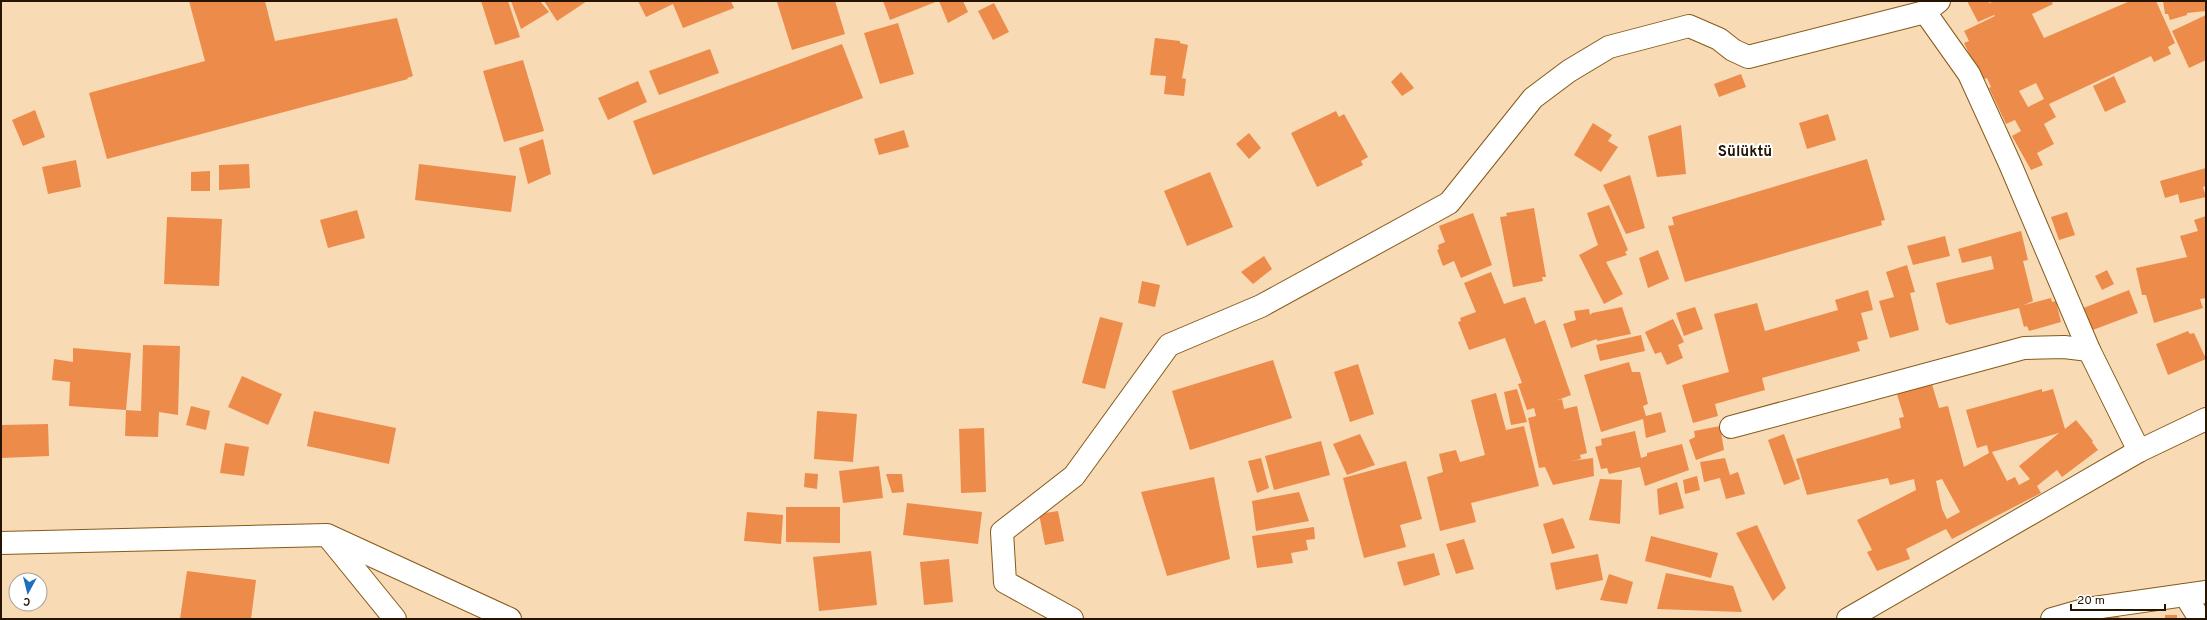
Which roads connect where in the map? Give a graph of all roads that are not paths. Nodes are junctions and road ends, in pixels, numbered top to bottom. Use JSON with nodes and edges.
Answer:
{"nodes":[{"id":1,"x":1932,"y":7,"type":"edge"},
{"id":2,"x":2089,"y":350,"type":"junction"},
{"id":3,"x":2206,"y":418,"type":"edge"},
{"id":4,"x":1731,"y":427,"type":"dead end"},
{"id":5,"x":2139,"y":451,"type":"junction"},
{"id":6,"x":327,"y":535,"type":"junction"},
{"id":7,"x":1,"y":543,"type":"edge"},
{"id":8,"x":2196,"y":594,"type":"edge"},
{"id":9,"x":395,"y":619,"type":"edge"},
{"id":10,"x":510,"y":619,"type":"edge"},
{"id":11,"x":1072,"y":619,"type":"edge"},
{"id":12,"x":1848,"y":619,"type":"edge"},
{"id":13,"x":2052,"y":619,"type":"edge"},
{"id":14,"x":2200,"y":619,"type":"edge"}],
"edges":[{"from":1,"to":2,"type":"street"},
{"from":1,"to":11,"type":"street"},
{"from":2,"to":4,"type":"street"},
{"from":2,"to":5,"type":"street"},
{"from":3,"to":5,"type":"street"},
{"from":5,"to":12,"type":"street"},
{"from":6,"to":7,"type":"street"},
{"from":6,"to":9,"type":"street"},
{"from":6,"to":10,"type":"street"},
{"from":8,"to":13,"type":"street"},
{"from":8,"to":14,"type":"street"}]}
